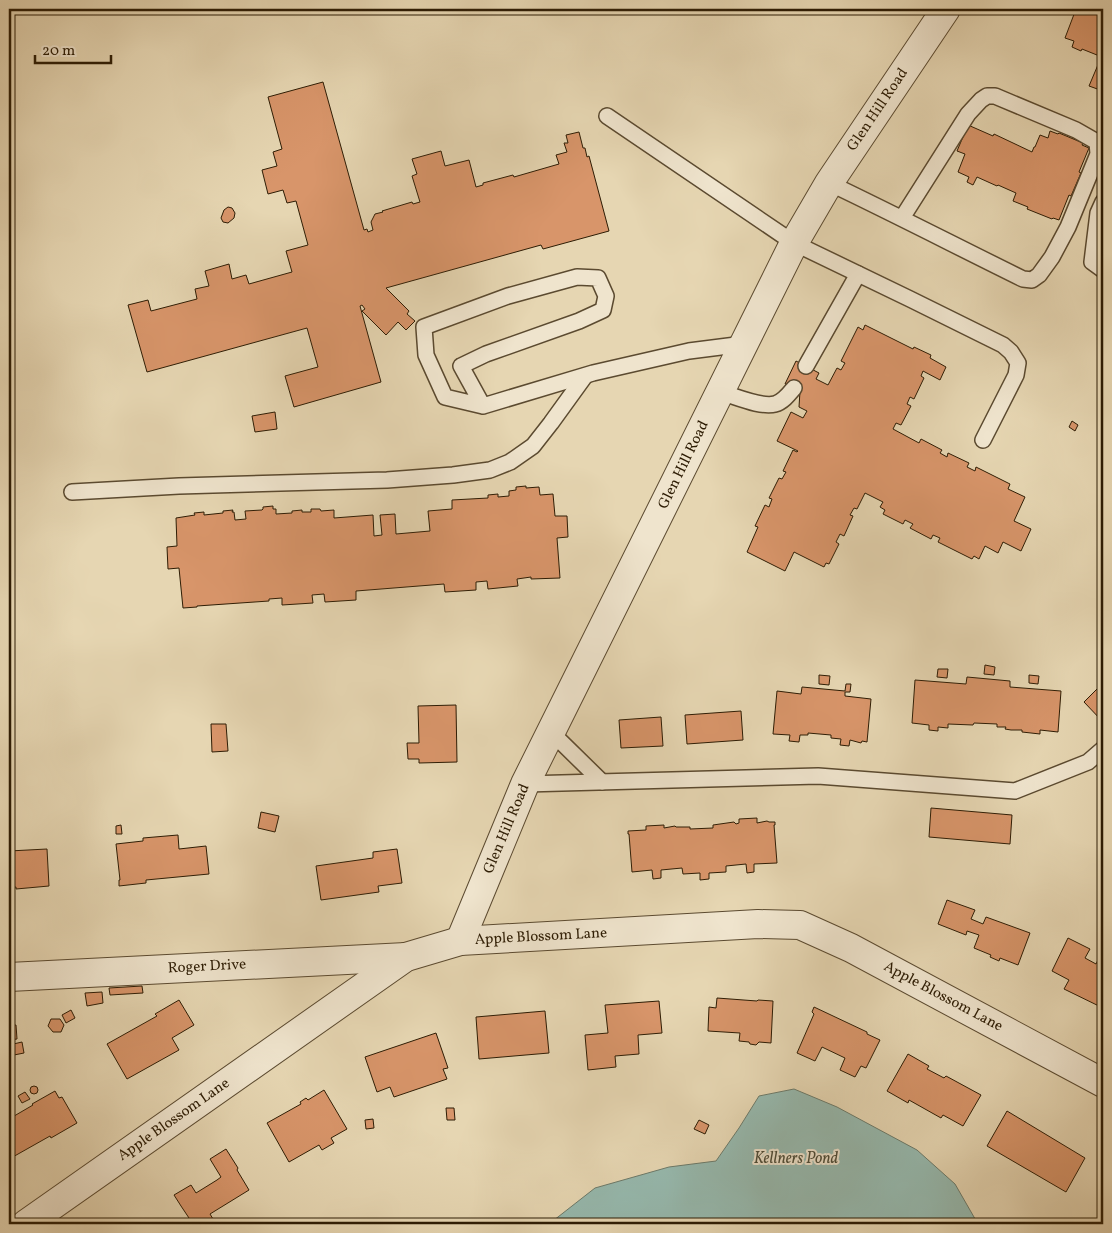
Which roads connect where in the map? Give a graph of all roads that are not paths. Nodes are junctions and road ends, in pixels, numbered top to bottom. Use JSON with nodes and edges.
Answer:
{"nodes":[{"id":1,"x":946,"y":9,"type":"edge"},
{"id":2,"x":607,"y":116,"type":"dead end"},
{"id":3,"x":829,"y":182,"type":"junction"},
{"id":4,"x":1103,"y":202,"type":"edge"},
{"id":5,"x":902,"y":218,"type":"junction"},
{"id":6,"x":794,"y":244,"type":"junction"},
{"id":7,"x":1103,"y":270,"type":"edge"},
{"id":8,"x":858,"y":274,"type":"junction"},
{"id":9,"x":744,"y":344,"type":"junction"},
{"id":10,"x":806,"y":366,"type":"dead end"},
{"id":11,"x":585,"y":376,"type":"junction"},
{"id":12,"x":794,"y":388,"type":"dead end"},
{"id":13,"x":720,"y":392,"type":"junction"},
{"id":14,"x":483,"y":406,"type":"junction"},
{"id":15,"x":983,"y":440,"type":"dead end"},
{"id":16,"x":72,"y":492,"type":"dead end"},
{"id":17,"x":551,"y":732,"type":"junction"},
{"id":18,"x":1103,"y":749,"type":"edge"},
{"id":19,"x":602,"y":782,"type":"junction"},
{"id":20,"x":525,"y":784,"type":"junction"},
{"id":21,"x":460,"y":941,"type":"junction"},
{"id":22,"x":406,"y":957,"type":"junction"},
{"id":23,"x":9,"y":977,"type":"edge"},
{"id":24,"x":1103,"y":1083,"type":"edge"},
{"id":25,"x":26,"y":1224,"type":"edge"}],
"edges":[{"from":1,"to":3,"type":"street","name":"Glen Hill Road"},
{"from":2,"to":6,"type":"lane"},
{"from":3,"to":5,"type":"lane"},
{"from":3,"to":6,"type":"street","name":"Glen Hill Road"},
{"from":4,"to":7,"type":"lane"},
{"from":5,"to":5,"type":"lane"},
{"from":6,"to":8,"type":"lane"},
{"from":6,"to":9,"type":"street","name":"Glen Hill Road"},
{"from":8,"to":10,"type":"lane"},
{"from":8,"to":15,"type":"lane"},
{"from":9,"to":11,"type":"lane"},
{"from":9,"to":13,"type":"street","name":"Glen Hill Road"},
{"from":11,"to":14,"type":"lane"},
{"from":11,"to":16,"type":"lane"},
{"from":12,"to":13,"type":"lane"},
{"from":13,"to":17,"type":"street","name":"Glen Hill Road"},
{"from":14,"to":14,"type":"lane"},
{"from":17,"to":19,"type":"lane"},
{"from":17,"to":20,"type":"street","name":"Glen Hill Road"},
{"from":18,"to":19,"type":"lane"},
{"from":19,"to":20,"type":"lane"},
{"from":20,"to":21,"type":"street","name":"Glen Hill Road"},
{"from":21,"to":22,"type":"street","name":"Apple Blossom Lane"},
{"from":21,"to":24,"type":"street","name":"Apple Blossom Lane"},
{"from":22,"to":23,"type":"street","name":"Roger Drive"},
{"from":22,"to":25,"type":"street","name":"Apple Blossom Lane"}]}
